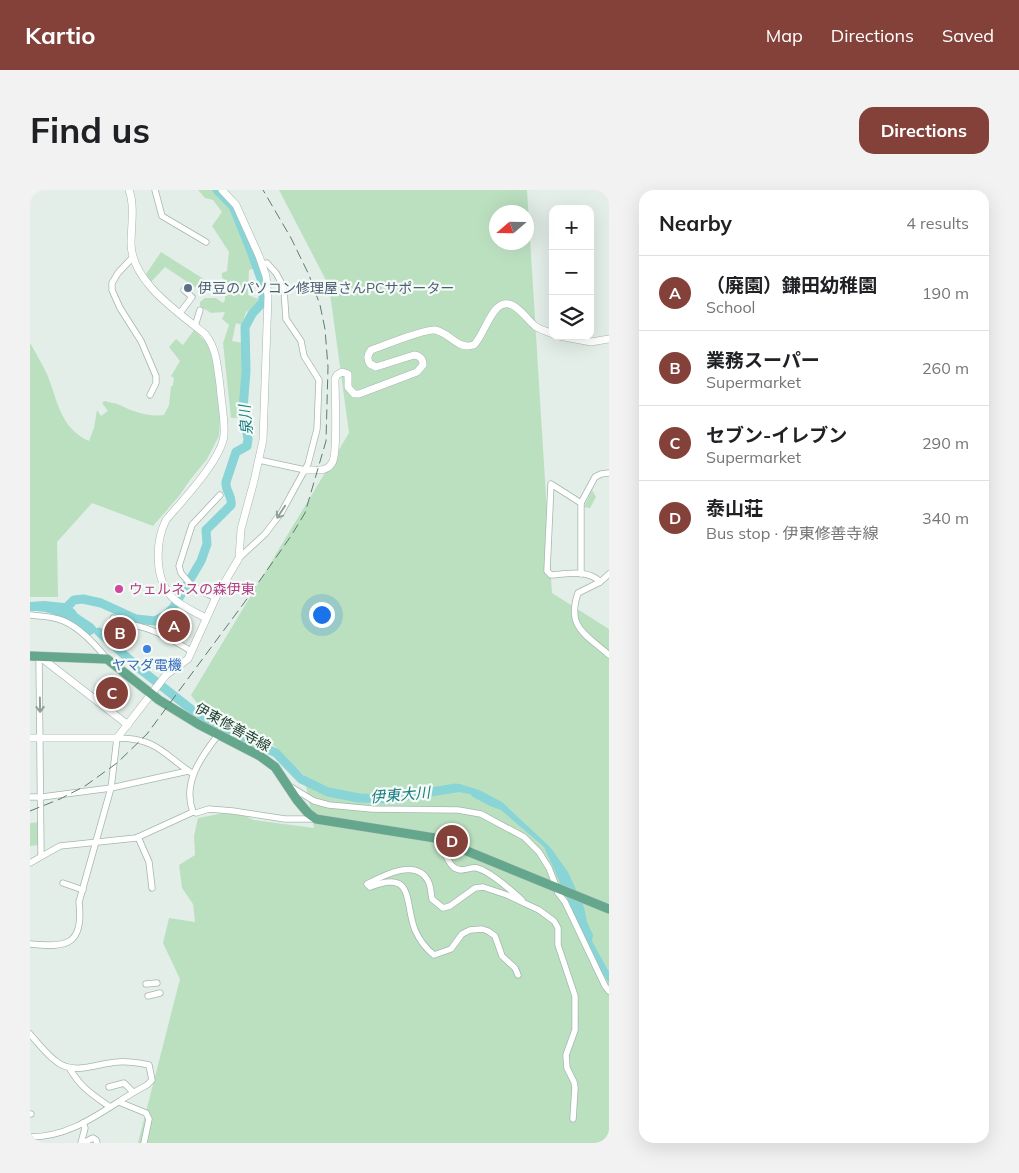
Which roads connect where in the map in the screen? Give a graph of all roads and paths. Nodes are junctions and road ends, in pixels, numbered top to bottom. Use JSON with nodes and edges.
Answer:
{"nodes":[{"id":1,"x":129,"y":190,"type":"edge"},
{"id":2,"x":155,"y":190,"type":"edge"},
{"id":3,"x":222,"y":190,"type":"edge"},
{"id":4,"x":206,"y":242,"type":"dead end"},
{"id":5,"x":133,"y":257,"type":"junction"},
{"id":6,"x":262,"y":264,"type":"junction"},
{"id":7,"x":184,"y":290,"type":"dead end"},
{"id":8,"x":200,"y":310,"type":"dead end"},
{"id":9,"x":180,"y":313,"type":"junction"},
{"id":10,"x":195,"y":326,"type":"junction"},
{"id":11,"x":549,"y":332,"type":"edge"},
{"id":12,"x":609,"y":339,"type":"edge"},
{"id":13,"x":580,"y":340,"type":"edge"},
{"id":14,"x":150,"y":395,"type":"dead end"},
{"id":15,"x":259,"y":460,"type":"junction"},
{"id":16,"x":305,"y":470,"type":"junction"},
{"id":17,"x":609,"y":473,"type":"edge"},
{"id":18,"x":220,"y":495,"type":"dead end"},
{"id":19,"x":582,"y":503,"type":"junction"},
{"id":20,"x":239,"y":558,"type":"junction"},
{"id":21,"x":581,"y":574,"type":"junction"},
{"id":22,"x":609,"y":574,"type":"edge"},
{"id":23,"x":600,"y":582,"type":"junction"},
{"id":24,"x":216,"y":598,"type":"junction"},
{"id":25,"x":30,"y":615,"type":"edge"},
{"id":26,"x":113,"y":618,"type":"dead end"},
{"id":27,"x":206,"y":618,"type":"junction"},
{"id":28,"x":191,"y":651,"type":"junction"},
{"id":29,"x":609,"y":654,"type":"edge"},
{"id":30,"x":34,"y":656,"type":"edge"},
{"id":31,"x":107,"y":659,"type":"junction"},
{"id":32,"x":153,"y":692,"type":"junction"},
{"id":33,"x":128,"y":724,"type":"junction"},
{"id":34,"x":218,"y":735,"type":"junction"},
{"id":35,"x":30,"y":738,"type":"edge"},
{"id":36,"x":40,"y":738,"type":"junction"},
{"id":37,"x":117,"y":738,"type":"junction"},
{"id":38,"x":191,"y":772,"type":"junction"},
{"id":39,"x":286,"y":783,"type":"junction"},
{"id":40,"x":110,"y":788,"type":"junction"},
{"id":41,"x":30,"y":797,"type":"edge"},
{"id":42,"x":42,"y":797,"type":"junction"},
{"id":43,"x":193,"y":812,"type":"junction"},
{"id":44,"x":316,"y":819,"type":"junction"},
{"id":45,"x":138,"y":837,"type":"junction"},
{"id":46,"x":435,"y":838,"type":"junction"},
{"id":47,"x":96,"y":843,"type":"junction"},
{"id":48,"x":41,"y":855,"type":"junction"},
{"id":49,"x":30,"y":863,"type":"edge"},
{"id":50,"x":63,"y":883,"type":"dead end"},
{"id":51,"x":152,"y":888,"type":"dead end"},
{"id":52,"x":559,"y":889,"type":"junction"},
{"id":53,"x":83,"y":890,"type":"junction"},
{"id":54,"x":525,"y":904,"type":"junction"},
{"id":55,"x":609,"y":908,"type":"edge"},
{"id":56,"x":30,"y":944,"type":"edge"},
{"id":57,"x":518,"y":975,"type":"dead end"},
{"id":58,"x":157,"y":983,"type":"dead end"},
{"id":59,"x":146,"y":984,"type":"dead end"},
{"id":60,"x":609,"y":991,"type":"edge"},
{"id":61,"x":160,"y":993,"type":"dead end"},
{"id":62,"x":148,"y":996,"type":"dead end"},
{"id":63,"x":30,"y":1034,"type":"edge"},
{"id":64,"x":70,"y":1069,"type":"junction"},
{"id":65,"x":109,"y":1087,"type":"dead end"},
{"id":66,"x":134,"y":1092,"type":"junction"},
{"id":67,"x":119,"y":1102,"type":"junction"},
{"id":68,"x":110,"y":1107,"type":"junction"},
{"id":69,"x":573,"y":1120,"type":"dead end"},
{"id":70,"x":83,"y":1123,"type":"junction"},
{"id":71,"x":30,"y":1138,"type":"edge"},
{"id":72,"x":82,"y":1143,"type":"edge"},
{"id":73,"x":96,"y":1143,"type":"edge"},
{"id":74,"x":144,"y":1143,"type":"edge"}],
"edges":[{"from":1,"to":5,"type":"street"},
{"from":2,"to":4,"type":"street"},
{"from":3,"to":6,"type":"street"},
{"from":5,"to":9,"type":"street"},
{"from":5,"to":14,"type":"street"},
{"from":6,"to":15,"type":"street"},
{"from":6,"to":16,"type":"street"},
{"from":7,"to":9,"type":"street"},
{"from":8,"to":10,"type":"street"},
{"from":9,"to":10,"type":"street"},
{"from":10,"to":27,"type":"street"},
{"from":11,"to":16,"type":"street"},
{"from":12,"to":13,"type":"street"},
{"from":15,"to":16,"type":"street"},
{"from":15,"to":20,"type":"street"},
{"from":16,"to":20,"type":"street","one_way":true},
{"from":17,"to":19,"type":"street"},
{"from":18,"to":24,"type":"street"},
{"from":19,"to":21,"type":"street"},
{"from":19,"to":21,"type":"street"},
{"from":20,"to":24,"type":"street"},
{"from":21,"to":23,"type":"street"},
{"from":22,"to":23,"type":"street"},
{"from":23,"to":29,"type":"street"},
{"from":24,"to":27,"type":"street"},
{"from":25,"to":31,"type":"street"},
{"from":26,"to":28,"type":"street"},
{"from":27,"to":28,"type":"street"},
{"from":28,"to":32,"type":"street"},
{"from":30,"to":31,"type":"main road"},
{"from":30,"to":33,"type":"street"},
{"from":30,"to":36,"type":"street","one_way":true},
{"from":31,"to":32,"type":"main road","name":"伊東修善寺線"},
{"from":32,"to":33,"type":"street"},
{"from":32,"to":34,"type":"main road","name":"伊東修善寺線"},
{"from":33,"to":37,"type":"street"},
{"from":34,"to":38,"type":"street"},
{"from":34,"to":39,"type":"main road","name":"伊東修善寺線"},
{"from":35,"to":36,"type":"street"},
{"from":36,"to":37,"type":"street"},
{"from":36,"to":42,"type":"street"},
{"from":37,"to":38,"type":"street"},
{"from":37,"to":40,"type":"street"},
{"from":38,"to":40,"type":"street"},
{"from":38,"to":43,"type":"street"},
{"from":39,"to":44,"type":"main road","name":"伊東修善寺線"},
{"from":39,"to":52,"type":"street"},
{"from":40,"to":42,"type":"street"},
{"from":40,"to":47,"type":"street"},
{"from":41,"to":42,"type":"street"},
{"from":42,"to":48,"type":"street"},
{"from":43,"to":44,"type":"street"},
{"from":43,"to":45,"type":"street"},
{"from":44,"to":46,"type":"main road"},
{"from":45,"to":47,"type":"street"},
{"from":45,"to":51,"type":"street"},
{"from":46,"to":52,"type":"main road"},
{"from":46,"to":54,"type":"street"},
{"from":47,"to":48,"type":"street"},
{"from":47,"to":53,"type":"street"},
{"from":48,"to":49,"type":"street"},
{"from":50,"to":53,"type":"street"},
{"from":52,"to":55,"type":"main road"},
{"from":52,"to":60,"type":"street"},
{"from":53,"to":56,"type":"street"},
{"from":54,"to":57,"type":"street"},
{"from":54,"to":69,"type":"street"},
{"from":58,"to":59,"type":"street"},
{"from":61,"to":62,"type":"street"},
{"from":63,"to":64,"type":"street"},
{"from":64,"to":66,"type":"street"},
{"from":64,"to":68,"type":"street"},
{"from":65,"to":66,"type":"street"},
{"from":66,"to":67,"type":"street"},
{"from":67,"to":68,"type":"street"},
{"from":67,"to":74,"type":"street"},
{"from":68,"to":70,"type":"street"},
{"from":70,"to":71,"type":"street"},
{"from":70,"to":72,"type":"street"},
{"from":72,"to":73,"type":"street"}]}
